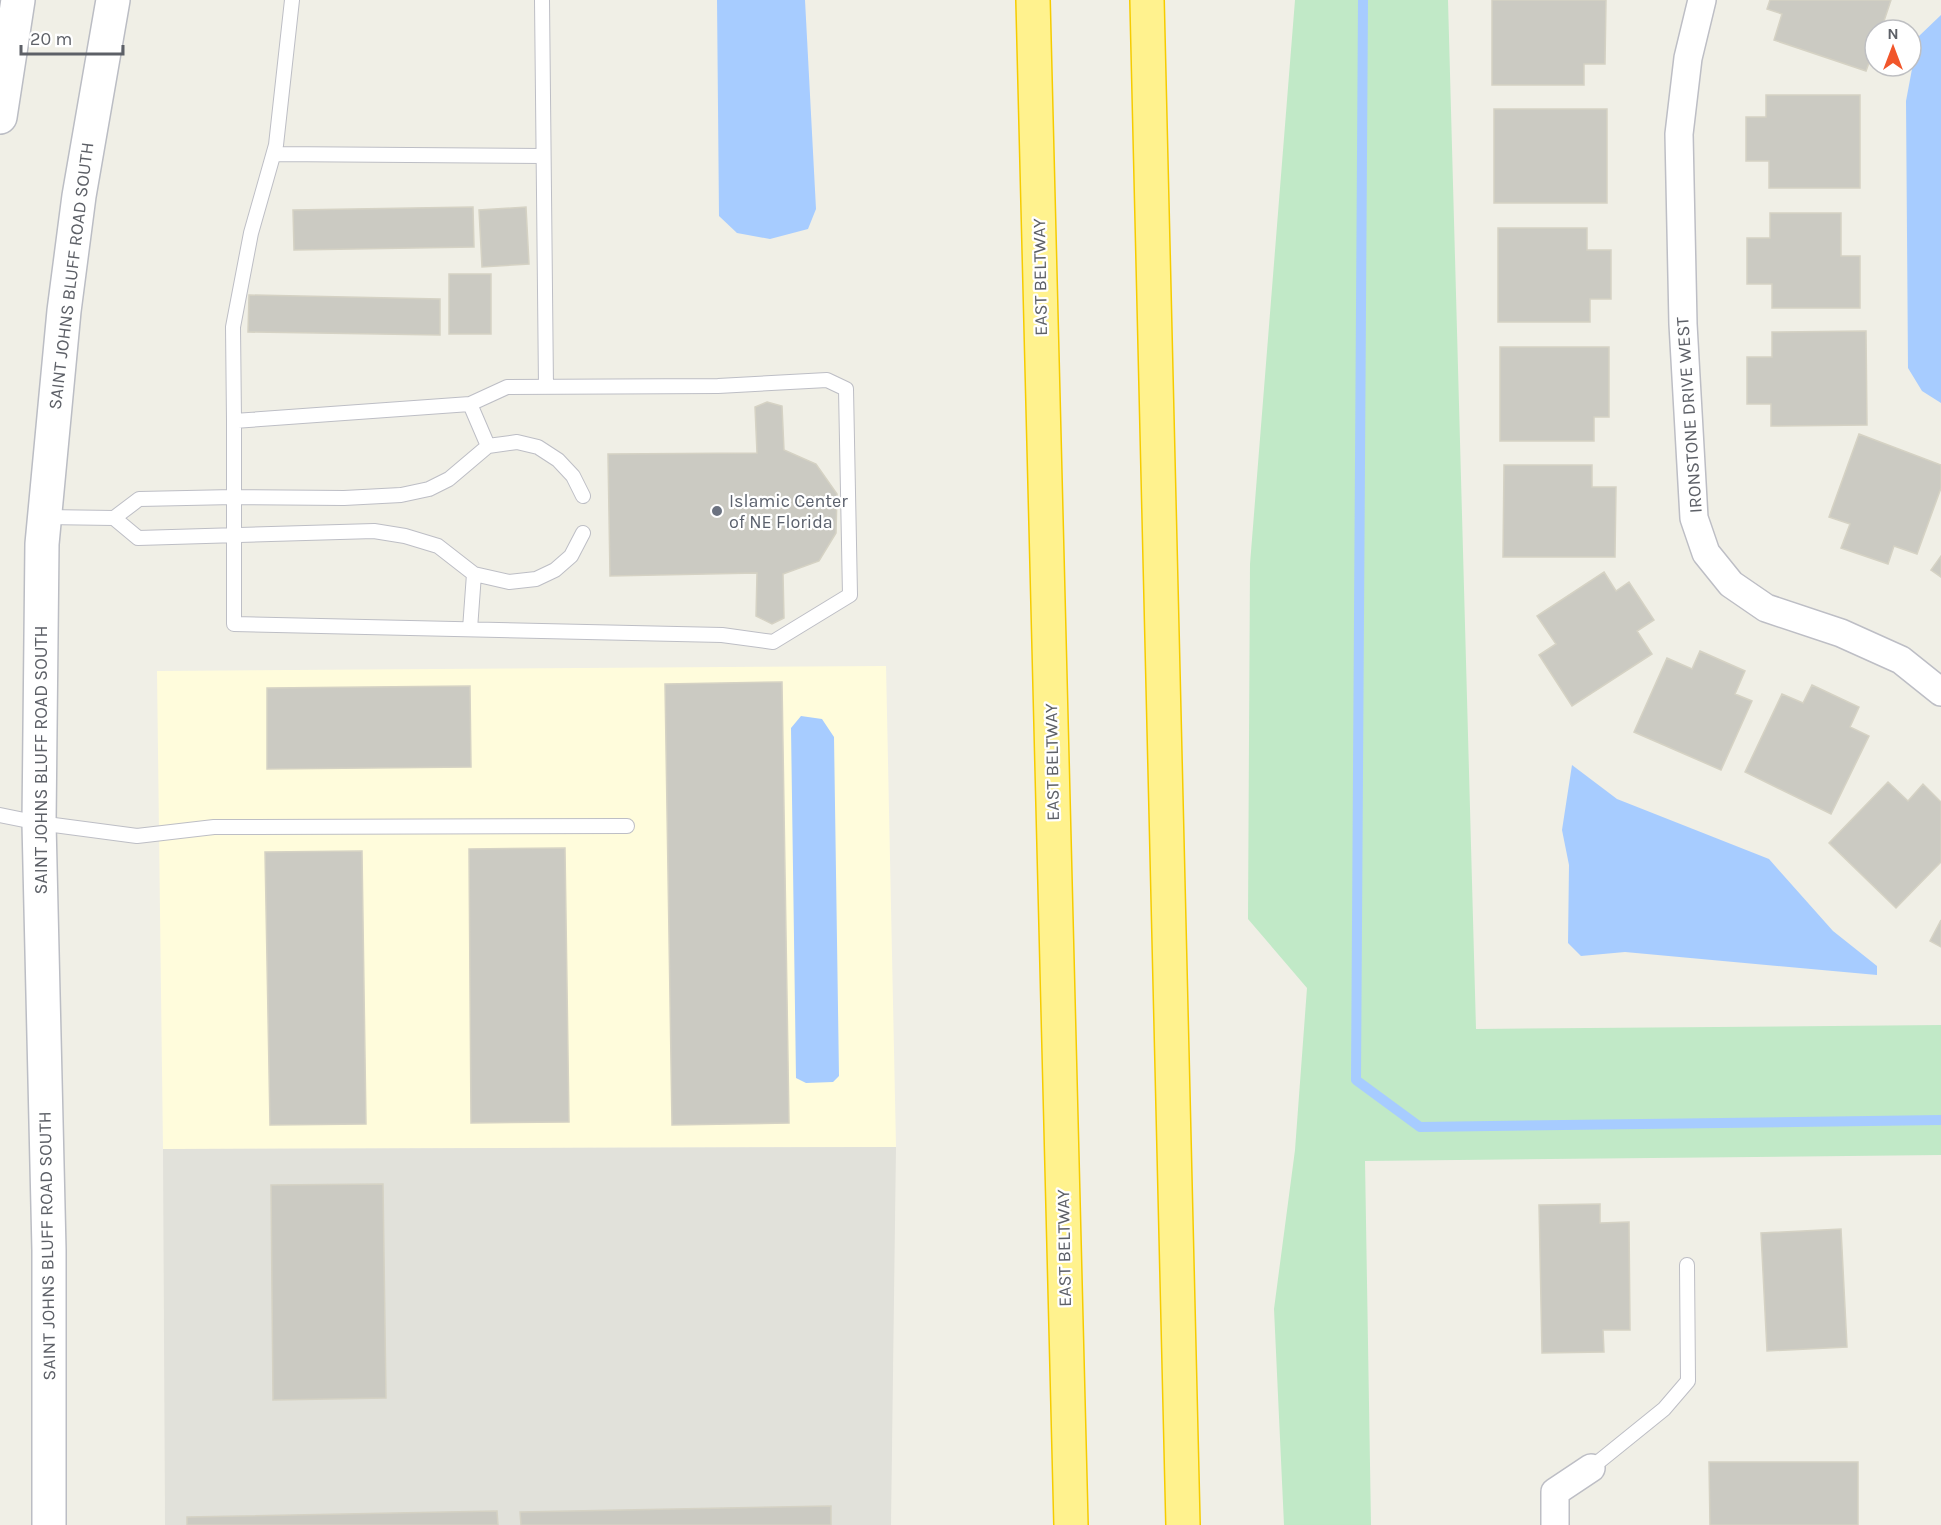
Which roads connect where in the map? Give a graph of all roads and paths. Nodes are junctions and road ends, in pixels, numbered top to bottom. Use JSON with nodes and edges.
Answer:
{"nodes":[{"id":1,"x":18,"y":0,"type":"edge"},
{"id":2,"x":113,"y":0,"type":"edge"},
{"id":3,"x":292,"y":0,"type":"edge"},
{"id":4,"x":542,"y":0,"type":"edge"},
{"id":5,"x":1033,"y":0,"type":"edge"},
{"id":6,"x":1146,"y":0,"type":"edge"},
{"id":7,"x":1702,"y":0,"type":"edge"},
{"id":8,"x":0,"y":117,"type":"edge"},
{"id":9,"x":274,"y":154,"type":"junction"},
{"id":10,"x":543,"y":156,"type":"junction"},
{"id":11,"x":546,"y":387,"type":"junction"},
{"id":12,"x":470,"y":404,"type":"junction"},
{"id":13,"x":234,"y":421,"type":"junction"},
{"id":14,"x":488,"y":446,"type":"junction"},
{"id":15,"x":583,"y":496,"type":"dead end"},
{"id":16,"x":234,"y":497,"type":"junction"},
{"id":17,"x":45,"y":517,"type":"junction"},
{"id":18,"x":114,"y":518,"type":"junction"},
{"id":19,"x":583,"y":533,"type":"dead end"},
{"id":20,"x":236,"y":536,"type":"junction"},
{"id":21,"x":474,"y":574,"type":"junction"},
{"id":22,"x":470,"y":629,"type":"junction"},
{"id":23,"x":1941,"y":692,"type":"edge"},
{"id":24,"x":0,"y":815,"type":"edge"},
{"id":25,"x":39,"y":823,"type":"junction"},
{"id":26,"x":627,"y":826,"type":"dead end"},
{"id":27,"x":1687,"y":1265,"type":"dead end"},
{"id":28,"x":1591,"y":1468,"type":"joint"},
{"id":29,"x":49,"y":1525,"type":"edge"},
{"id":30,"x":1071,"y":1525,"type":"edge"},
{"id":31,"x":1183,"y":1525,"type":"edge"},
{"id":32,"x":1556,"y":1525,"type":"edge"}],
"edges":[{"from":1,"to":8,"type":"main road"},
{"from":2,"to":17,"type":"main road","name":"SAINT JOHNS BLUFF ROAD SOUTH"},
{"from":3,"to":9,"type":"lane"},
{"from":4,"to":10,"type":"lane"},
{"from":5,"to":30,"type":"highway","name":"EAST BELTWAY"},
{"from":6,"to":31,"type":"highway"},
{"from":7,"to":23,"type":"street","name":"IRONSTONE DRIVE WEST"},
{"from":9,"to":10,"type":"lane"},
{"from":9,"to":13,"type":"lane"},
{"from":10,"to":11,"type":"lane"},
{"from":11,"to":12,"type":"lane"},
{"from":11,"to":22,"type":"lane"},
{"from":12,"to":13,"type":"lane"},
{"from":12,"to":14,"type":"lane"},
{"from":13,"to":16,"type":"lane"},
{"from":14,"to":15,"type":"lane"},
{"from":14,"to":16,"type":"lane"},
{"from":16,"to":18,"type":"lane"},
{"from":16,"to":20,"type":"lane"},
{"from":17,"to":18,"type":"lane"},
{"from":17,"to":25,"type":"main road","name":"SAINT JOHNS BLUFF ROAD SOUTH"},
{"from":18,"to":20,"type":"lane"},
{"from":19,"to":21,"type":"lane"},
{"from":20,"to":21,"type":"lane"},
{"from":20,"to":22,"type":"lane"},
{"from":21,"to":22,"type":"lane"},
{"from":24,"to":25,"type":"lane"},
{"from":25,"to":26,"type":"lane"},
{"from":25,"to":29,"type":"main road","name":"SAINT JOHNS BLUFF ROAD SOUTH"},
{"from":27,"to":28,"type":"lane"},
{"from":28,"to":32,"type":"street"}]}
